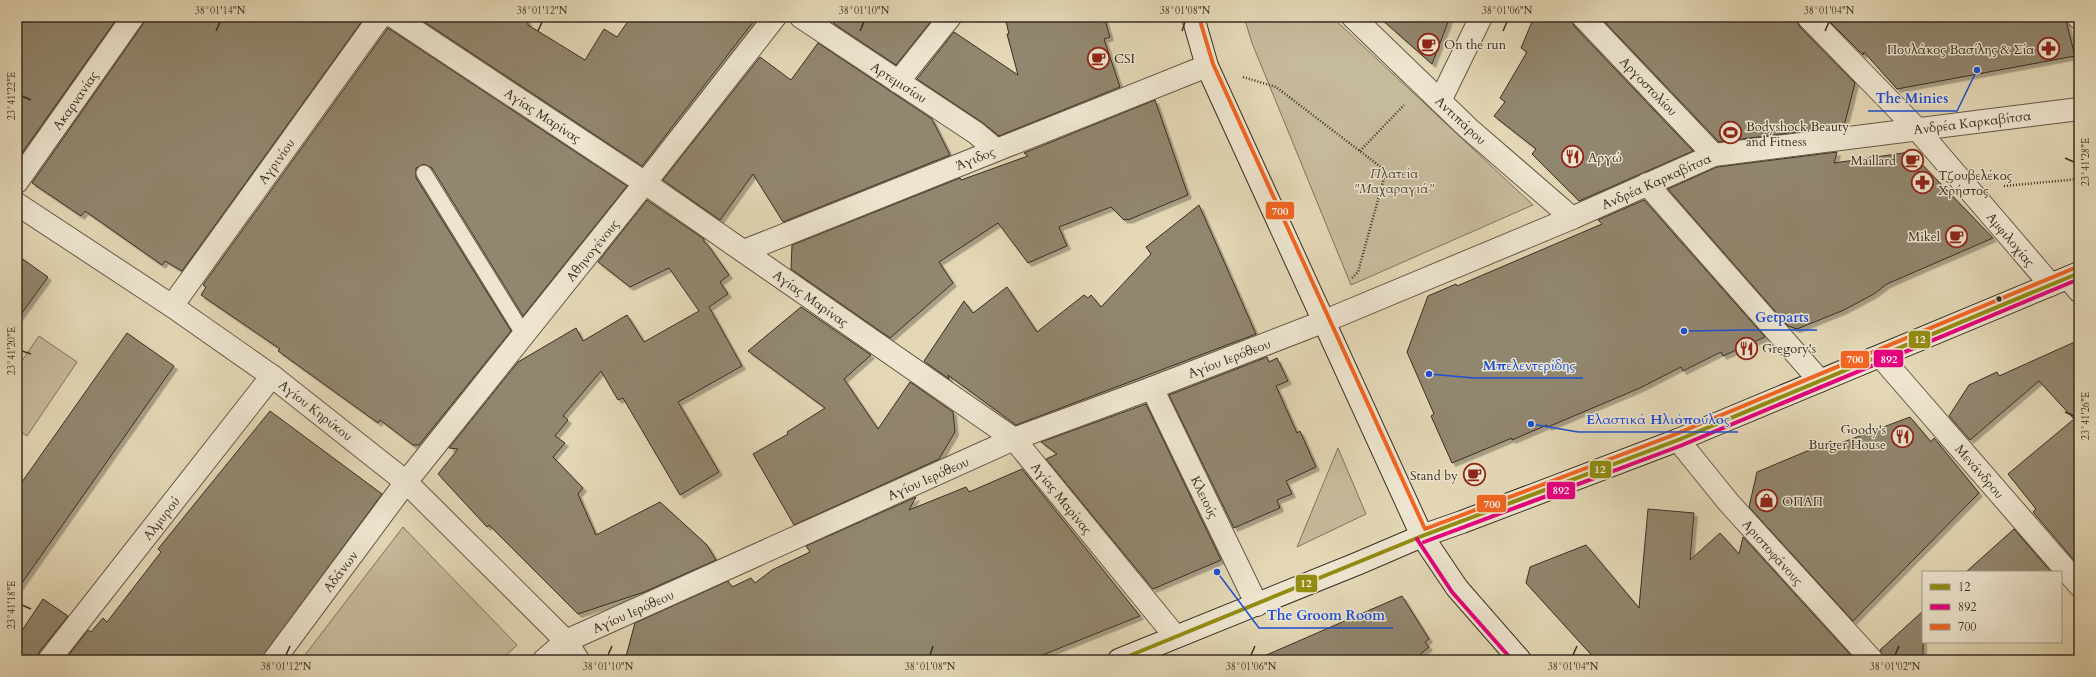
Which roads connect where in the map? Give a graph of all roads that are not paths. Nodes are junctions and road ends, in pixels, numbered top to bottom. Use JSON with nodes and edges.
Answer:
{"nodes":[{"id":1,"x":133,"y":17,"type":"edge"},
{"id":2,"x":380,"y":17,"type":"edge"},
{"id":3,"x":394,"y":17,"type":"edge"},
{"id":4,"x":775,"y":17,"type":"edge"},
{"id":5,"x":801,"y":17,"type":"edge"},
{"id":6,"x":950,"y":17,"type":"edge"},
{"id":7,"x":1193,"y":17,"type":"edge"},
{"id":8,"x":1353,"y":17,"type":"edge"},
{"id":9,"x":1481,"y":17,"type":"edge"},
{"id":10,"x":1583,"y":17,"type":"edge"},
{"id":11,"x":1808,"y":17,"type":"edge"},
{"id":12,"x":1207,"y":66,"type":"junction"},
{"id":13,"x":898,"y":82,"type":"junction"},
{"id":14,"x":1440,"y":101,"type":"junction"},
{"id":15,"x":2079,"y":109,"type":"edge"},
{"id":16,"x":1916,"y":129,"type":"junction"},
{"id":17,"x":995,"y":150,"type":"junction"},
{"id":18,"x":1714,"y":155,"type":"junction"},
{"id":19,"x":424,"y":173,"type":"dead end"},
{"id":20,"x":17,"y":182,"type":"edge"},
{"id":21,"x":645,"y":183,"type":"junction"},
{"id":22,"x":1648,"y":184,"type":"junction"},
{"id":23,"x":17,"y":204,"type":"edge"},
{"id":24,"x":1572,"y":218,"type":"junction"},
{"id":25,"x":744,"y":251,"type":"junction"},
{"id":26,"x":2069,"y":282,"type":"edge"},
{"id":27,"x":172,"y":306,"type":"junction"},
{"id":28,"x":1322,"y":316,"type":"junction"},
{"id":29,"x":524,"y":335,"type":"junction"},
{"id":30,"x":1881,"y":357,"type":"junction"},
{"id":31,"x":1814,"y":374,"type":"junction"},
{"id":32,"x":272,"y":376,"type":"junction"},
{"id":33,"x":1152,"y":388,"type":"junction"},
{"id":34,"x":1014,"y":439,"type":"junction"},
{"id":35,"x":1678,"y":440,"type":"junction"},
{"id":36,"x":406,"y":482,"type":"junction"},
{"id":37,"x":1422,"y":536,"type":"junction"},
{"id":38,"x":2079,"y":585,"type":"edge"},
{"id":39,"x":1257,"y":605,"type":"junction"},
{"id":40,"x":1175,"y":636,"type":"junction"},
{"id":41,"x":566,"y":641,"type":"junction"},
{"id":42,"x":49,"y":660,"type":"edge"},
{"id":43,"x":274,"y":660,"type":"edge"},
{"id":44,"x":544,"y":660,"type":"edge"},
{"id":45,"x":578,"y":660,"type":"edge"},
{"id":46,"x":1119,"y":660,"type":"edge"},
{"id":47,"x":1520,"y":660,"type":"edge"},
{"id":48,"x":1872,"y":660,"type":"edge"}],
"edges":[{"from":1,"to":20,"type":"street","name":"Ακαρνανίας"},
{"from":2,"to":27,"type":"street","name":"Αγρινίου"},
{"from":3,"to":21,"type":"street","name":"Αγίας Μαρίνας"},
{"from":4,"to":21,"type":"street","name":"Αθηνογένους"},
{"from":5,"to":13,"type":"street","name":"Αρτεμισίου"},
{"from":6,"to":13,"type":"street"},
{"from":7,"to":12,"type":"street"},
{"from":8,"to":14,"type":"street","name":"Αντιπάρου"},
{"from":9,"to":14,"type":"street"},
{"from":10,"to":18,"type":"street","name":"Αργοστολίου"},
{"from":11,"to":16,"type":"street","name":"Αμφιλοχίας"},
{"from":12,"to":17,"type":"street","name":"Άγιδος"},
{"from":12,"to":28,"type":"street"},
{"from":13,"to":17,"type":"street","name":"Αρτεμισίου"},
{"from":14,"to":24,"type":"street","name":"Αντιπάρου"},
{"from":15,"to":16,"type":"street","name":"Ανδρέα Καρκαβίτσα"},
{"from":16,"to":18,"type":"street","name":"Ανδρέα Καρκαβίτσα"},
{"from":16,"to":26,"type":"street","name":"Αμφιλοχίας"},
{"from":17,"to":25,"type":"street","name":"Άγιδος"},
{"from":18,"to":22,"type":"street","name":"Ανδρέα Καρκαβίτσα"},
{"from":19,"to":29,"type":"lane"},
{"from":21,"to":25,"type":"street","name":"Αγίας Μαρίνας"},
{"from":21,"to":29,"type":"street","name":"Αθηνογένους"},
{"from":22,"to":24,"type":"street","name":"Ανδρέα Καρκαβίτσα"},
{"from":22,"to":31,"type":"street"},
{"from":23,"to":27,"type":"street","name":"Αγίου Κηρύκου"},
{"from":24,"to":28,"type":"street","name":"Ανδρέα Καρκαβίτσα"},
{"from":25,"to":34,"type":"street","name":"Αγίας Μαρίνας"},
{"from":26,"to":30,"type":"street"},
{"from":27,"to":32,"type":"street","name":"Αγίου Κηρύκου"},
{"from":28,"to":33,"type":"street","name":"Αγίου Ιερόθεου"},
{"from":28,"to":37,"type":"street"},
{"from":29,"to":36,"type":"street","name":"Αθηνογένους"},
{"from":30,"to":31,"type":"street"},
{"from":30,"to":38,"type":"street","name":"Μενάνδρου"},
{"from":31,"to":35,"type":"street"},
{"from":32,"to":36,"type":"street","name":"Αγίου Κηρύκου"},
{"from":32,"to":42,"type":"street","name":"Αλμυρού"},
{"from":33,"to":34,"type":"street","name":"Αγίου Ιερόθεου"},
{"from":33,"to":39,"type":"street","name":"Κλειούς"},
{"from":34,"to":40,"type":"street","name":"Αγίας Μαρίνας"},
{"from":34,"to":41,"type":"street","name":"Αγίου Ιερόθεου"},
{"from":35,"to":37,"type":"street"},
{"from":35,"to":48,"type":"street","name":"Αριστοφάνους"},
{"from":36,"to":41,"type":"street","name":"Αγίου Κηρύκου"},
{"from":36,"to":43,"type":"street","name":"Αδάνων"},
{"from":37,"to":39,"type":"street"},
{"from":37,"to":47,"type":"street"},
{"from":39,"to":40,"type":"street"},
{"from":40,"to":46,"type":"street"},
{"from":41,"to":44,"type":"street","name":"Αγίου Ιερόθεου"},
{"from":41,"to":45,"type":"street","name":"Αγίου Κηρύκου"}]}
